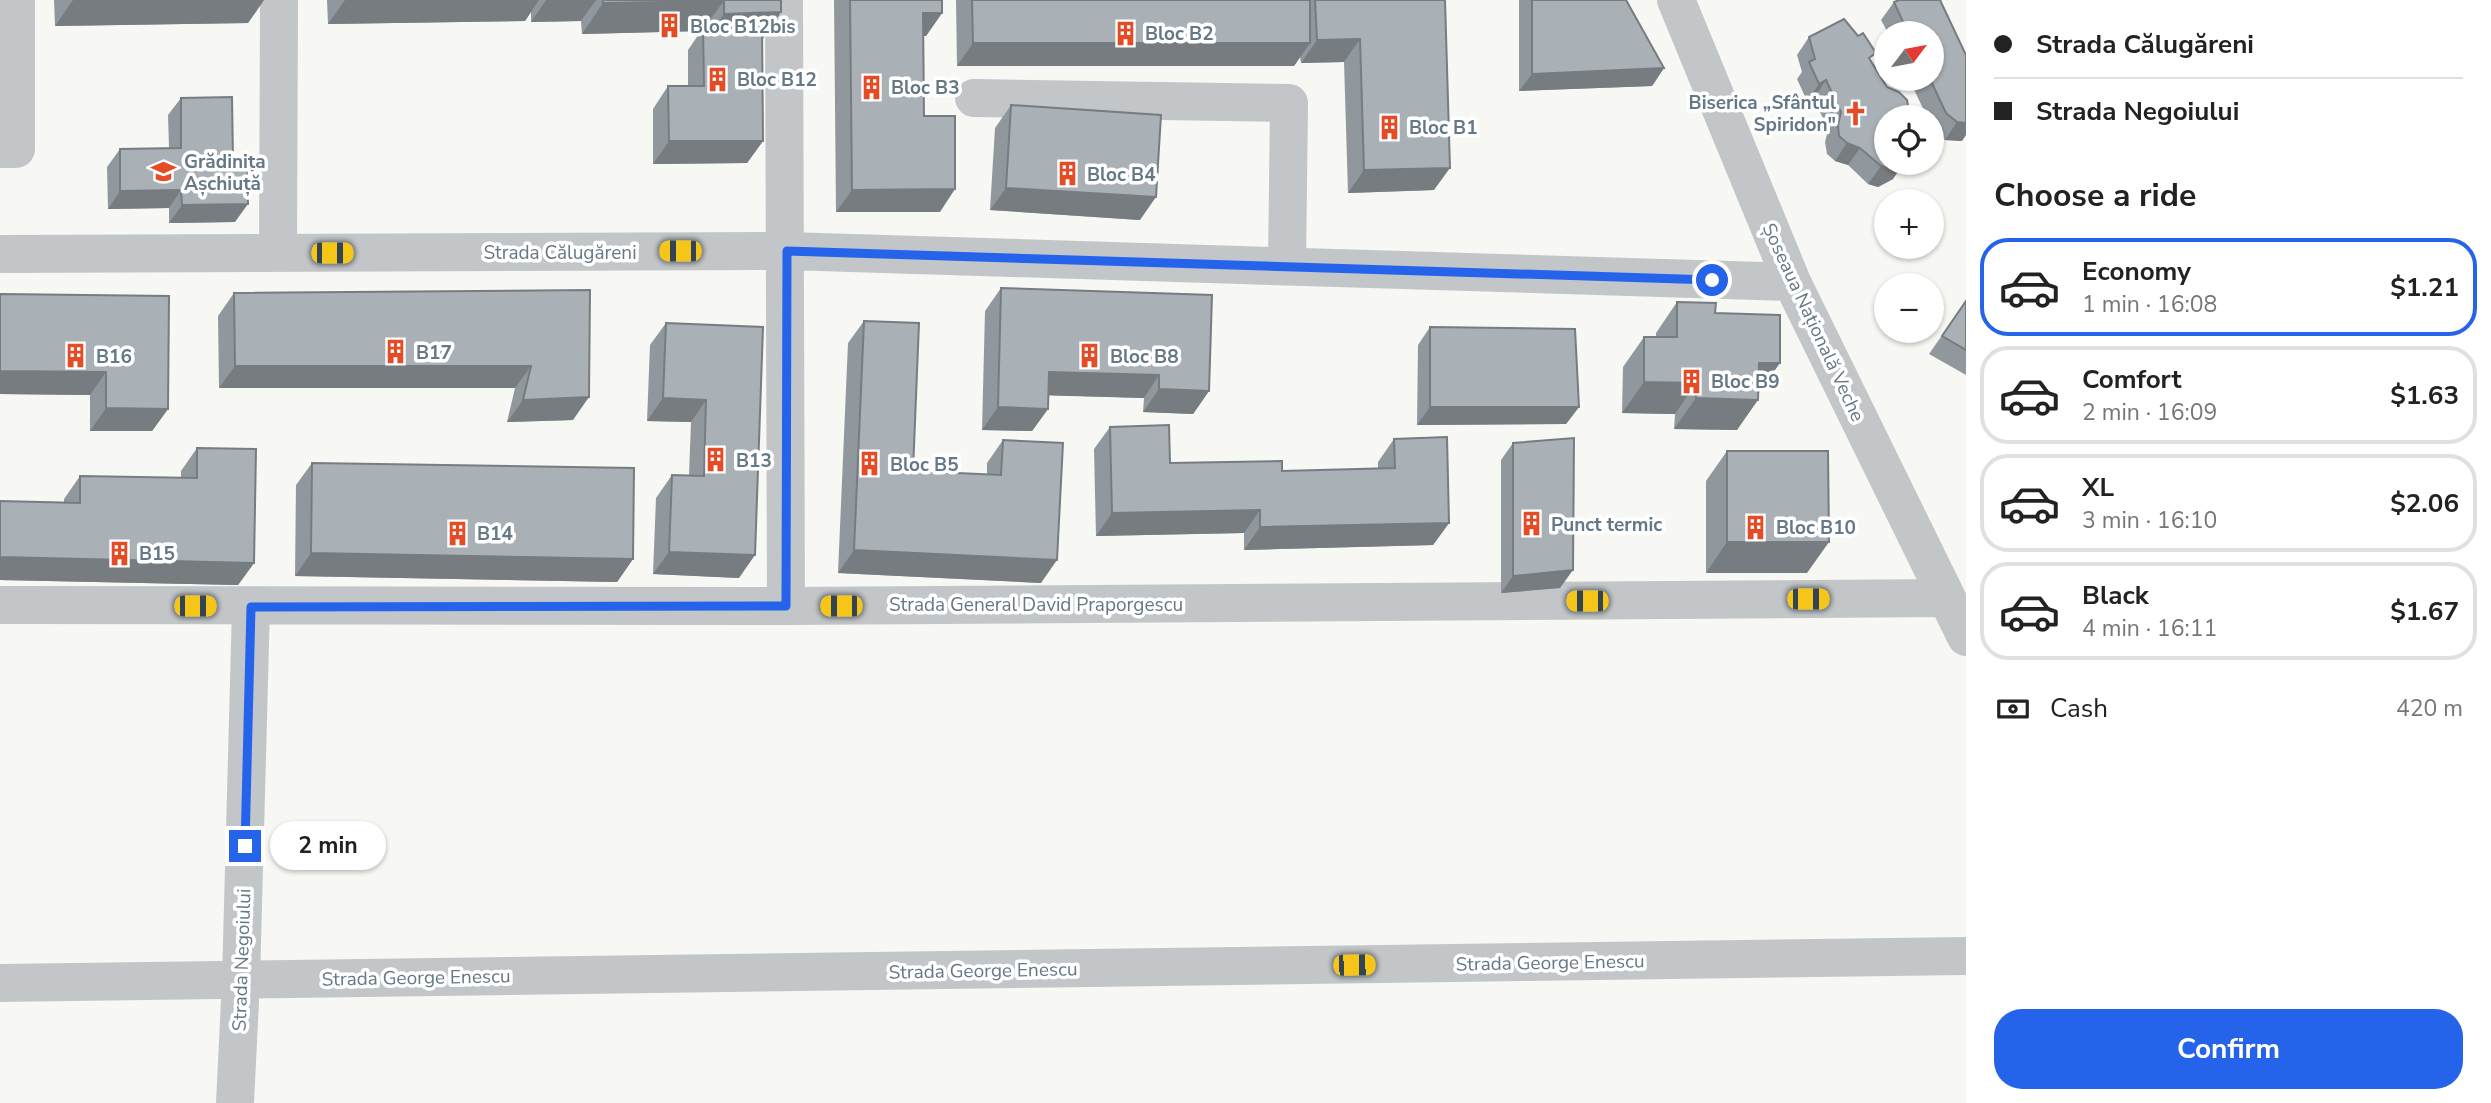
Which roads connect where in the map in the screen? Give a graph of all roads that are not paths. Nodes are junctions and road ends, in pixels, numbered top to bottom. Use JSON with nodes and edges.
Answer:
{"nodes":[{"id":1,"x":16,"y":0,"type":"edge"},
{"id":2,"x":279,"y":0,"type":"edge"},
{"id":3,"x":784,"y":0,"type":"edge"},
{"id":4,"x":1676,"y":0,"type":"edge"},
{"id":5,"x":974,"y":98,"type":"dead end"},
{"id":6,"x":0,"y":149,"type":"edge"},
{"id":7,"x":787,"y":251,"type":"junction"},
{"id":8,"x":278,"y":253,"type":"junction"},
{"id":9,"x":0,"y":254,"type":"edge"},
{"id":10,"x":1287,"y":266,"type":"junction"},
{"id":11,"x":1792,"y":282,"type":"junction"},
{"id":12,"x":1947,"y":598,"type":"junction"},
{"id":13,"x":0,"y":605,"type":"edge"},
{"id":14,"x":786,"y":606,"type":"junction"},
{"id":15,"x":251,"y":607,"type":"junction"},
{"id":16,"x":1966,"y":637,"type":"edge"},
{"id":17,"x":1966,"y":956,"type":"edge"},
{"id":18,"x":241,"y":980,"type":"junction"},
{"id":19,"x":0,"y":983,"type":"edge"},
{"id":20,"x":235,"y":1103,"type":"edge"}],
"edges":[{"from":1,"to":6,"type":"street"},
{"from":2,"to":8,"type":"street"},
{"from":3,"to":7,"type":"street"},
{"from":4,"to":11,"type":"street","name":"Șoseaua Națională Veche"},
{"from":5,"to":10,"type":"street"},
{"from":7,"to":8,"type":"street","name":"Strada Călugăreni"},
{"from":7,"to":10,"type":"street","name":"Strada Călugăreni"},
{"from":7,"to":14,"type":"street"},
{"from":8,"to":9,"type":"street","name":"Strada Călugăreni"},
{"from":10,"to":11,"type":"street","name":"Strada Călugăreni"},
{"from":11,"to":12,"type":"street","name":"Șoseaua Națională Veche"},
{"from":12,"to":14,"type":"street","name":"Strada General David Praporgescu"},
{"from":12,"to":16,"type":"street","name":"Șoseaua Națională Veche"},
{"from":13,"to":15,"type":"street","name":"Strada General David Praporgescu"},
{"from":14,"to":15,"type":"street","name":"Strada General David Praporgescu"},
{"from":15,"to":18,"type":"street","name":"Strada Negoiului"},
{"from":17,"to":18,"type":"street","name":"Strada George Enescu"},
{"from":18,"to":19,"type":"street","name":"Strada George Enescu"},
{"from":18,"to":20,"type":"street","name":"Strada Negoiului"}]}
